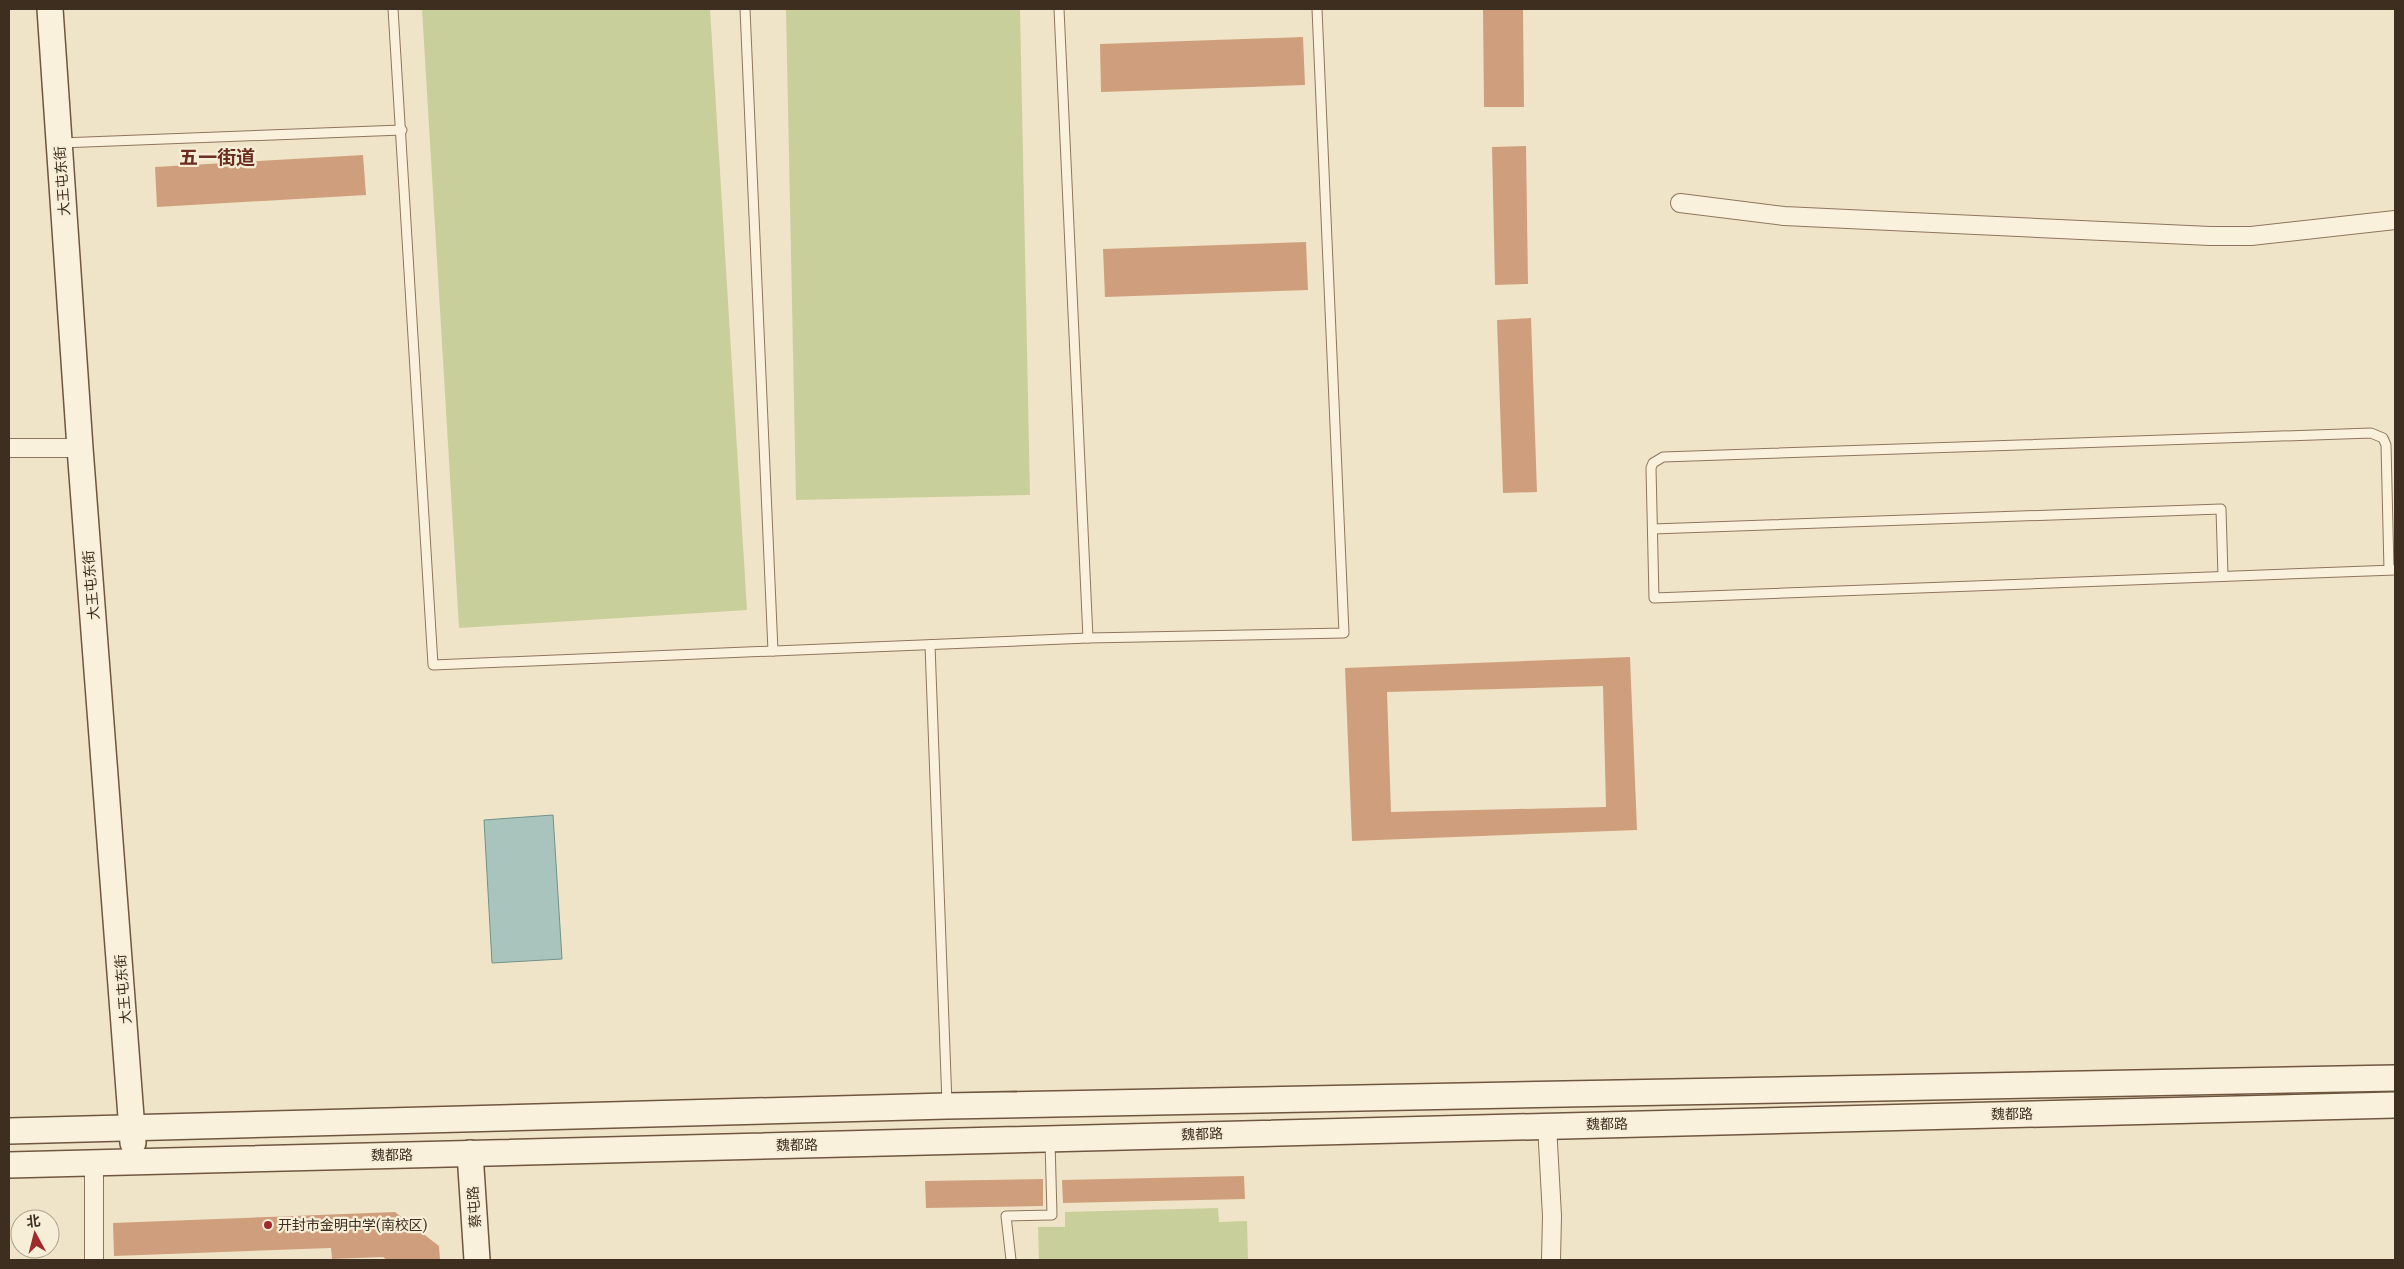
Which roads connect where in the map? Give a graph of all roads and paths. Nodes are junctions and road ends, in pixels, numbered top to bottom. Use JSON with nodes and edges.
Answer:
{"nodes":[{"id":1,"x":50,"y":9,"type":"edge"},
{"id":2,"x":393,"y":9,"type":"edge"},
{"id":3,"x":745,"y":9,"type":"edge"},
{"id":4,"x":1059,"y":9,"type":"edge"},
{"id":5,"x":1317,"y":9,"type":"edge"},
{"id":6,"x":402,"y":130,"type":"junction"},
{"id":7,"x":59,"y":143,"type":"junction"},
{"id":8,"x":1680,"y":203,"type":"dead end"},
{"id":9,"x":2395,"y":220,"type":"edge"},
{"id":10,"x":9,"y":448,"type":"edge"},
{"id":11,"x":80,"y":448,"type":"junction"},
{"id":12,"x":1653,"y":529,"type":"junction"},
{"id":13,"x":2392,"y":570,"type":"edge"},
{"id":14,"x":2223,"y":576,"type":"junction"},
{"id":15,"x":1088,"y":638,"type":"junction"},
{"id":16,"x":930,"y":645,"type":"junction"},
{"id":17,"x":773,"y":651,"type":"junction"},
{"id":18,"x":2395,"y":1078,"type":"edge"},
{"id":19,"x":2395,"y":1105,"type":"edge"},
{"id":20,"x":947,"y":1106,"type":"junction"},
{"id":21,"x":1547,"y":1125,"type":"junction"},
{"id":22,"x":134,"y":1127,"type":"junction"},
{"id":23,"x":9,"y":1131,"type":"edge"},
{"id":24,"x":1050,"y":1138,"type":"junction"},
{"id":25,"x":470,"y":1153,"type":"junction"},
{"id":26,"x":133,"y":1161,"type":"junction"},
{"id":27,"x":94,"y":1163,"type":"junction"},
{"id":28,"x":9,"y":1165,"type":"edge"},
{"id":29,"x":94,"y":1260,"type":"edge"},
{"id":30,"x":477,"y":1260,"type":"edge"},
{"id":31,"x":1010,"y":1260,"type":"edge"},
{"id":32,"x":1550,"y":1260,"type":"edge"}],
"edges":[{"from":1,"to":7,"type":"main road","name":"大王屯东街"},
{"from":2,"to":6,"type":"lane"},
{"from":3,"to":17,"type":"lane"},
{"from":4,"to":15,"type":"lane"},
{"from":5,"to":15,"type":"lane"},
{"from":6,"to":7,"type":"lane"},
{"from":6,"to":17,"type":"lane"},
{"from":7,"to":11,"type":"main road","name":"大王屯东街"},
{"from":8,"to":9,"type":"street"},
{"from":10,"to":11,"type":"street"},
{"from":11,"to":22,"type":"main road","name":"大王屯东街"},
{"from":12,"to":13,"type":"lane"},
{"from":12,"to":14,"type":"lane"},
{"from":12,"to":14,"type":"lane"},
{"from":13,"to":14,"type":"lane"},
{"from":15,"to":16,"type":"lane"},
{"from":16,"to":17,"type":"lane"},
{"from":16,"to":20,"type":"lane"},
{"from":18,"to":20,"type":"main road","name":"魏都路"},
{"from":19,"to":21,"type":"main road","name":"魏都路"},
{"from":20,"to":22,"type":"main road","name":"魏都路"},
{"from":21,"to":24,"type":"main road","name":"魏都路"},
{"from":21,"to":32,"type":"street"},
{"from":22,"to":23,"type":"main road","name":"魏都路"},
{"from":22,"to":26,"type":"main road","name":"大王屯东街"},
{"from":24,"to":25,"type":"main road","name":"魏都路"},
{"from":24,"to":31,"type":"lane"},
{"from":25,"to":26,"type":"main road","name":"魏都路"},
{"from":25,"to":30,"type":"main road","name":"蔡屯路"},
{"from":26,"to":27,"type":"main road","name":"魏都路"},
{"from":27,"to":28,"type":"main road","name":"魏都路"},
{"from":27,"to":29,"type":"street"}]}
